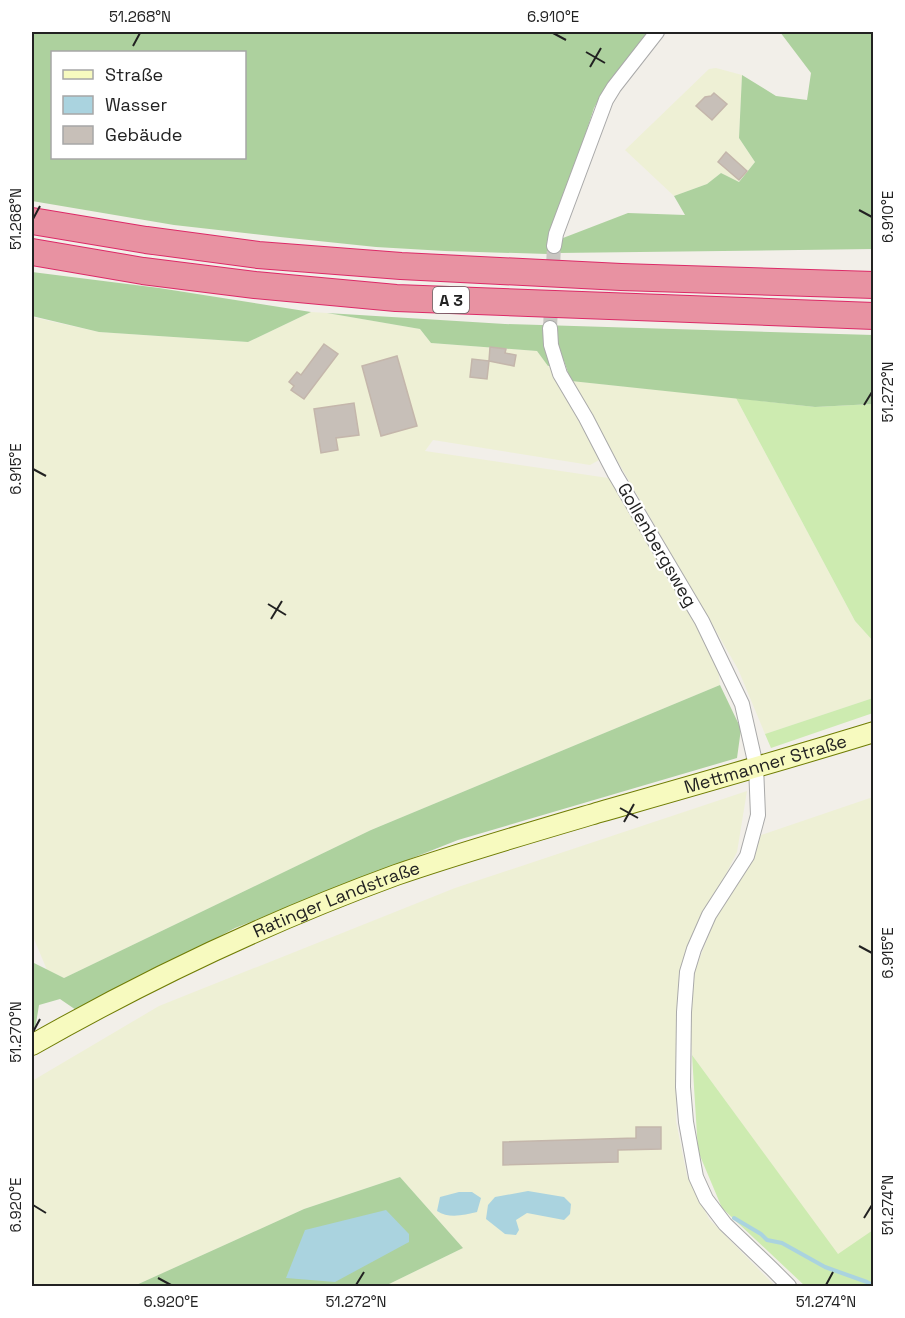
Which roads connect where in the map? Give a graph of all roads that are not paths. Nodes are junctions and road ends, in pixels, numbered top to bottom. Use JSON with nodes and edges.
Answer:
{"nodes":[{"id":1,"x":657,"y":32,"type":"edge"},
{"id":2,"x":32,"y":221,"type":"edge"},
{"id":3,"x":554,"y":246,"type":"tunnel mouth"},
{"id":4,"x":32,"y":252,"type":"edge"},
{"id":5,"x":873,"y":285,"type":"edge"},
{"id":6,"x":873,"y":316,"type":"edge"},
{"id":7,"x":550,"y":328,"type":"tunnel mouth"},
{"id":8,"x":873,"y":732,"type":"edge"},
{"id":9,"x":756,"y":766,"type":"junction"},
{"id":10,"x":657,"y":796,"type":"joint"},
{"id":11,"x":32,"y":1045,"type":"edge"},
{"id":12,"x":789,"y":1287,"type":"edge"}],
"edges":[{"from":1,"to":3,"type":"street"},
{"from":2,"to":5,"type":"highway","number":"A 3"},
{"from":4,"to":6,"type":"highway","number":"A 3"},
{"from":7,"to":9,"type":"street","name":"Gollenbergsweg"},
{"from":8,"to":9,"type":"main road","name":"Mettmanner Straße"},
{"from":9,"to":10,"type":"main road","name":"Mettmanner Straße"},
{"from":9,"to":12,"type":"street","name":"Gollenbergsweg"},
{"from":10,"to":11,"type":"main road","name":"Ratinger Landstraße"}]}
